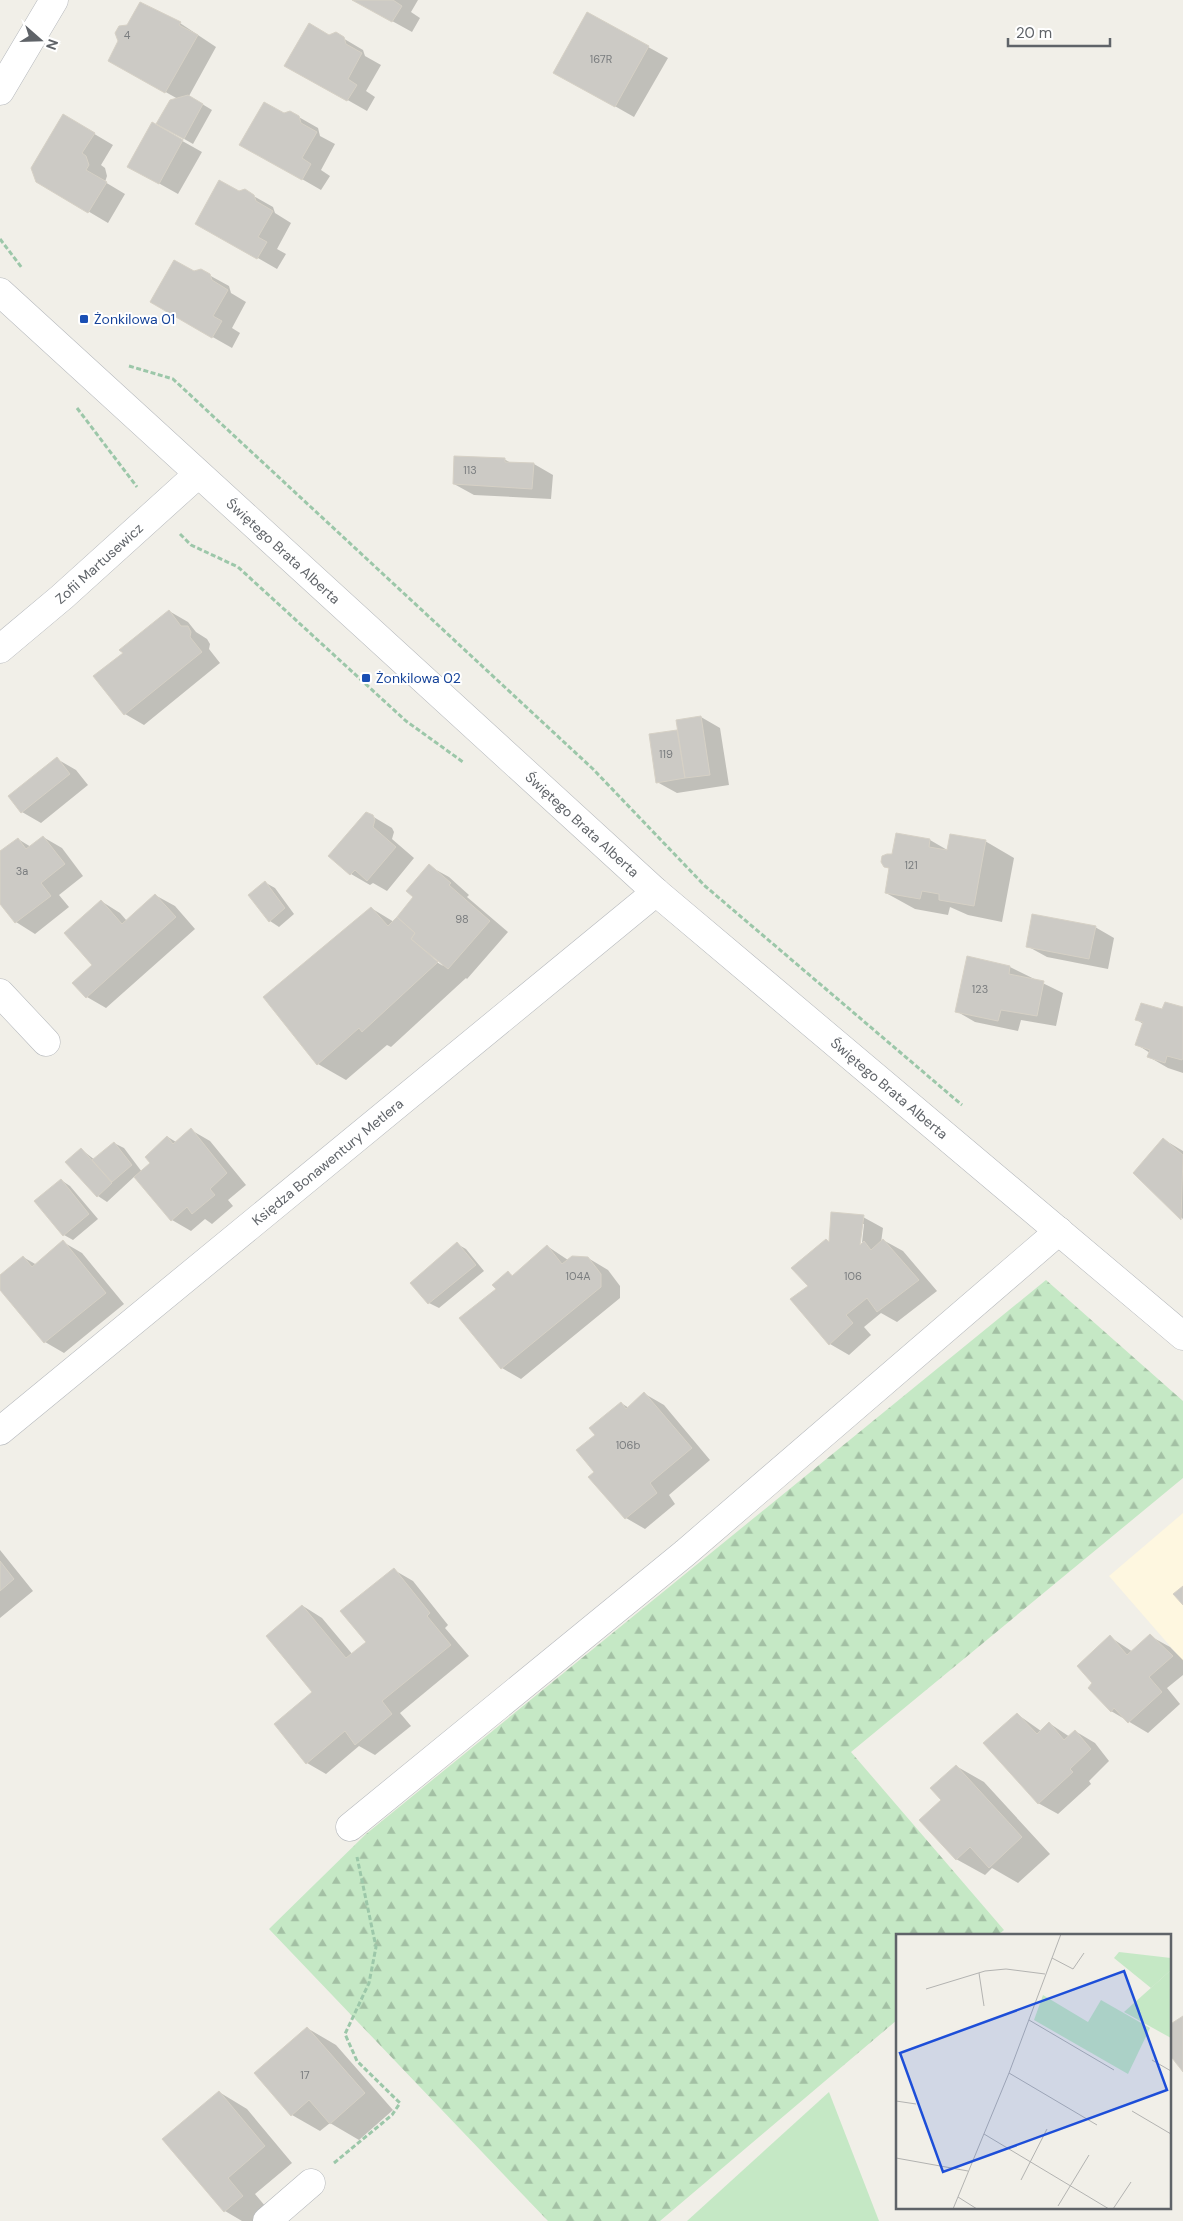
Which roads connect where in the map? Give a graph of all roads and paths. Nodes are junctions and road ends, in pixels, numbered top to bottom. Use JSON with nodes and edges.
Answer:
{"nodes":[{"id":1,"x":54,"y":0,"type":"edge"},
{"id":2,"x":0,"y":91,"type":"edge"},
{"id":3,"x":0,"y":239,"type":"edge"},
{"id":4,"x":26,"y":273,"type":"dead end"},
{"id":5,"x":0,"y":292,"type":"edge"},
{"id":6,"x":122,"y":364,"type":"dead end"},
{"id":7,"x":197,"y":475,"type":"junction"},
{"id":8,"x":0,"y":650,"type":"edge"},
{"id":9,"x":656,"y":892,"type":"junction"},
{"id":10,"x":0,"y":993,"type":"edge"},
{"id":11,"x":46,"y":1042,"type":"dead end"},
{"id":12,"x":963,"y":1106,"type":"dead end"},
{"id":13,"x":1059,"y":1231,"type":"junction"},
{"id":14,"x":1183,"y":1336,"type":"edge"},
{"id":15,"x":0,"y":1431,"type":"edge"},
{"id":16,"x":350,"y":1828,"type":"joint"},
{"id":17,"x":311,"y":2183,"type":"joint"},
{"id":18,"x":267,"y":2221,"type":"edge"}],
"edges":[{"from":1,"to":2,"type":"street"},
{"from":3,"to":4,"type":"path"},
{"from":5,"to":7,"type":"street","name":"Świętego Brata Alberta"},
{"from":6,"to":12,"type":"path"},
{"from":7,"to":8,"type":"street","name":"Zofii Martusewicz"},
{"from":7,"to":9,"type":"street","name":"Świętego Brata Alberta"},
{"from":9,"to":13,"type":"street","name":"Świętego Brata Alberta"},
{"from":9,"to":15,"type":"street","name":"Księdza Bonawentury Metlera"},
{"from":10,"to":11,"type":"street"},
{"from":13,"to":14,"type":"street","name":"Świętego Brata Alberta"},
{"from":13,"to":16,"type":"street"},
{"from":16,"to":17,"type":"path"},
{"from":17,"to":18,"type":"street"}]}
